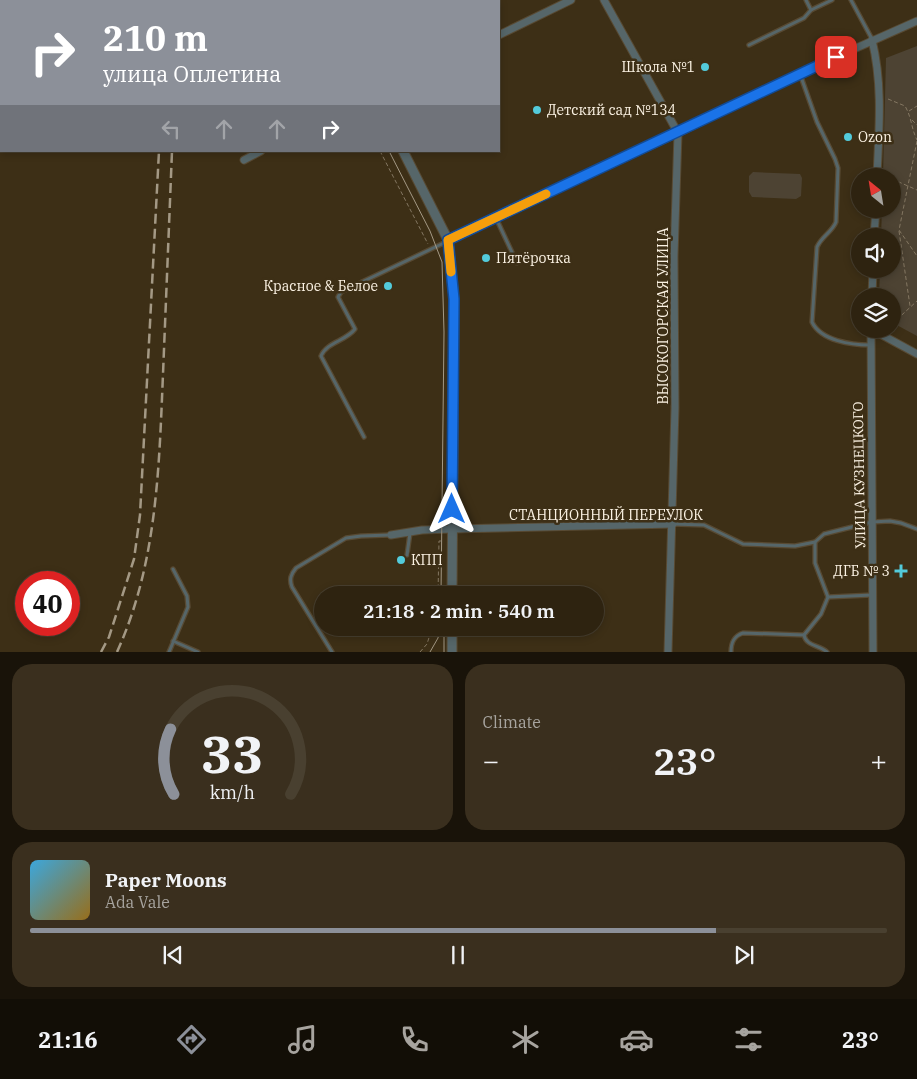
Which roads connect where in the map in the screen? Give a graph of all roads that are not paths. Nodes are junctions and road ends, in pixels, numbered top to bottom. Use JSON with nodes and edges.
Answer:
{"nodes":[{"id":1,"x":571,"y":0,"type":"edge"},
{"id":2,"x":604,"y":0,"type":"edge"},
{"id":3,"x":806,"y":0,"type":"edge"},
{"id":4,"x":832,"y":0,"type":"edge"},
{"id":5,"x":851,"y":0,"type":"edge"},
{"id":6,"x":811,"y":10,"type":"junction"},
{"id":7,"x":917,"y":21,"type":"edge"},
{"id":8,"x":500,"y":35,"type":"edge"},
{"id":9,"x":872,"y":40,"type":"junction"},
{"id":10,"x":749,"y":45,"type":"dead end"},
{"id":11,"x":800,"y":73,"type":"junction"},
{"id":12,"x":678,"y":132,"type":"junction"},
{"id":13,"x":259,"y":152,"type":"edge"},
{"id":14,"x":404,"y":152,"type":"edge"},
{"id":15,"x":244,"y":160,"type":"dead end"},
{"id":16,"x":877,"y":168,"type":"edge"},
{"id":17,"x":496,"y":218,"type":"junction"},
{"id":18,"x":448,"y":240,"type":"junction"},
{"id":19,"x":517,"y":262,"type":"dead end"},
{"id":20,"x":870,"y":338,"type":"edge"},
{"id":21,"x":888,"y":338,"type":"edge"},
{"id":22,"x":870,"y":345,"type":"junction"},
{"id":23,"x":917,"y":354,"type":"edge"},
{"id":24,"x":364,"y":437,"type":"dead end"},
{"id":25,"x":872,"y":522,"type":"junction"},
{"id":26,"x":672,"y":524,"type":"junction"},
{"id":27,"x":452,"y":528,"type":"junction"},
{"id":28,"x":917,"y":529,"type":"edge"},
{"id":29,"x":410,"y":532,"type":"junction"},
{"id":30,"x":391,"y":535,"type":"joint"},
{"id":31,"x":814,"y":542,"type":"junction"},
{"id":32,"x":407,"y":555,"type":"dead end"},
{"id":33,"x":173,"y":569,"type":"dead end"},
{"id":34,"x":452,"y":586,"type":"edge"},
{"id":35,"x":873,"y":595,"type":"junction"},
{"id":36,"x":828,"y":597,"type":"junction"},
{"id":37,"x":804,"y":635,"type":"junction"},
{"id":38,"x":452,"y":636,"type":"edge"},
{"id":39,"x":173,"y":641,"type":"junction"},
{"id":40,"x":169,"y":652,"type":"edge"},
{"id":41,"x":198,"y":652,"type":"edge"},
{"id":42,"x":332,"y":652,"type":"edge"},
{"id":43,"x":452,"y":652,"type":"edge"},
{"id":44,"x":668,"y":652,"type":"edge"},
{"id":45,"x":731,"y":652,"type":"edge"},
{"id":46,"x":827,"y":652,"type":"edge"},
{"id":47,"x":873,"y":652,"type":"edge"}],
"edges":[{"from":1,"to":8,"type":"street"},
{"from":2,"to":12,"type":"street"},
{"from":3,"to":6,"type":"lane"},
{"from":4,"to":6,"type":"lane"},
{"from":5,"to":9,"type":"lane"},
{"from":6,"to":10,"type":"lane"},
{"from":7,"to":9,"type":"street"},
{"from":9,"to":11,"type":"street"},
{"from":9,"to":16,"type":"street"},
{"from":11,"to":12,"type":"street"},
{"from":11,"to":22,"type":"lane"},
{"from":12,"to":17,"type":"street"},
{"from":12,"to":26,"type":"street","name":"ВЫСОКОГОРСКАЯ УЛИЦА"},
{"from":13,"to":15,"type":"street"},
{"from":14,"to":18,"type":"street"},
{"from":17,"to":18,"type":"street"},
{"from":17,"to":19,"type":"lane"},
{"from":18,"to":24,"type":"lane"},
{"from":18,"to":27,"type":"street"},
{"from":20,"to":22,"type":"street","name":"УЛИЦА КУЗНЕЦКОГО"},
{"from":21,"to":23,"type":"street"},
{"from":22,"to":25,"type":"street","name":"УЛИЦА КУЗНЕЦКОГО"},
{"from":25,"to":28,"type":"lane","name":"СТАНЦИОННЫЙ ПЕРЕУЛОК"},
{"from":25,"to":31,"type":"lane","name":"СТАНЦИОННЫЙ ПЕРЕУЛОК"},
{"from":25,"to":35,"type":"street","name":"УЛИЦА КУЗНЕЦКОГО"},
{"from":26,"to":27,"type":"street","name":"СТАНЦИОННЫЙ ПЕРЕУЛОК"},
{"from":26,"to":31,"type":"lane","name":"СТАНЦИОННЫЙ ПЕРЕУЛОК"},
{"from":26,"to":44,"type":"street","name":"ВЫСОКОГОРСКАЯ УЛИЦА"},
{"from":27,"to":29,"type":"street","name":"СТАНЦИОННЫЙ ПЕРЕУЛОК"},
{"from":27,"to":34,"type":"street"},
{"from":29,"to":30,"type":"street","name":"СТАНЦИОННЫЙ ПЕРЕУЛОК"},
{"from":29,"to":32,"type":"lane"},
{"from":30,"to":42,"type":"lane"},
{"from":31,"to":36,"type":"lane"},
{"from":33,"to":39,"type":"lane"},
{"from":35,"to":36,"type":"lane"},
{"from":35,"to":47,"type":"street","name":"УЛИЦА КУЗНЕЦКОГО"},
{"from":36,"to":37,"type":"lane"},
{"from":37,"to":45,"type":"lane"},
{"from":37,"to":46,"type":"lane"},
{"from":38,"to":43,"type":"street"},
{"from":39,"to":40,"type":"lane"},
{"from":39,"to":41,"type":"lane"}]}
